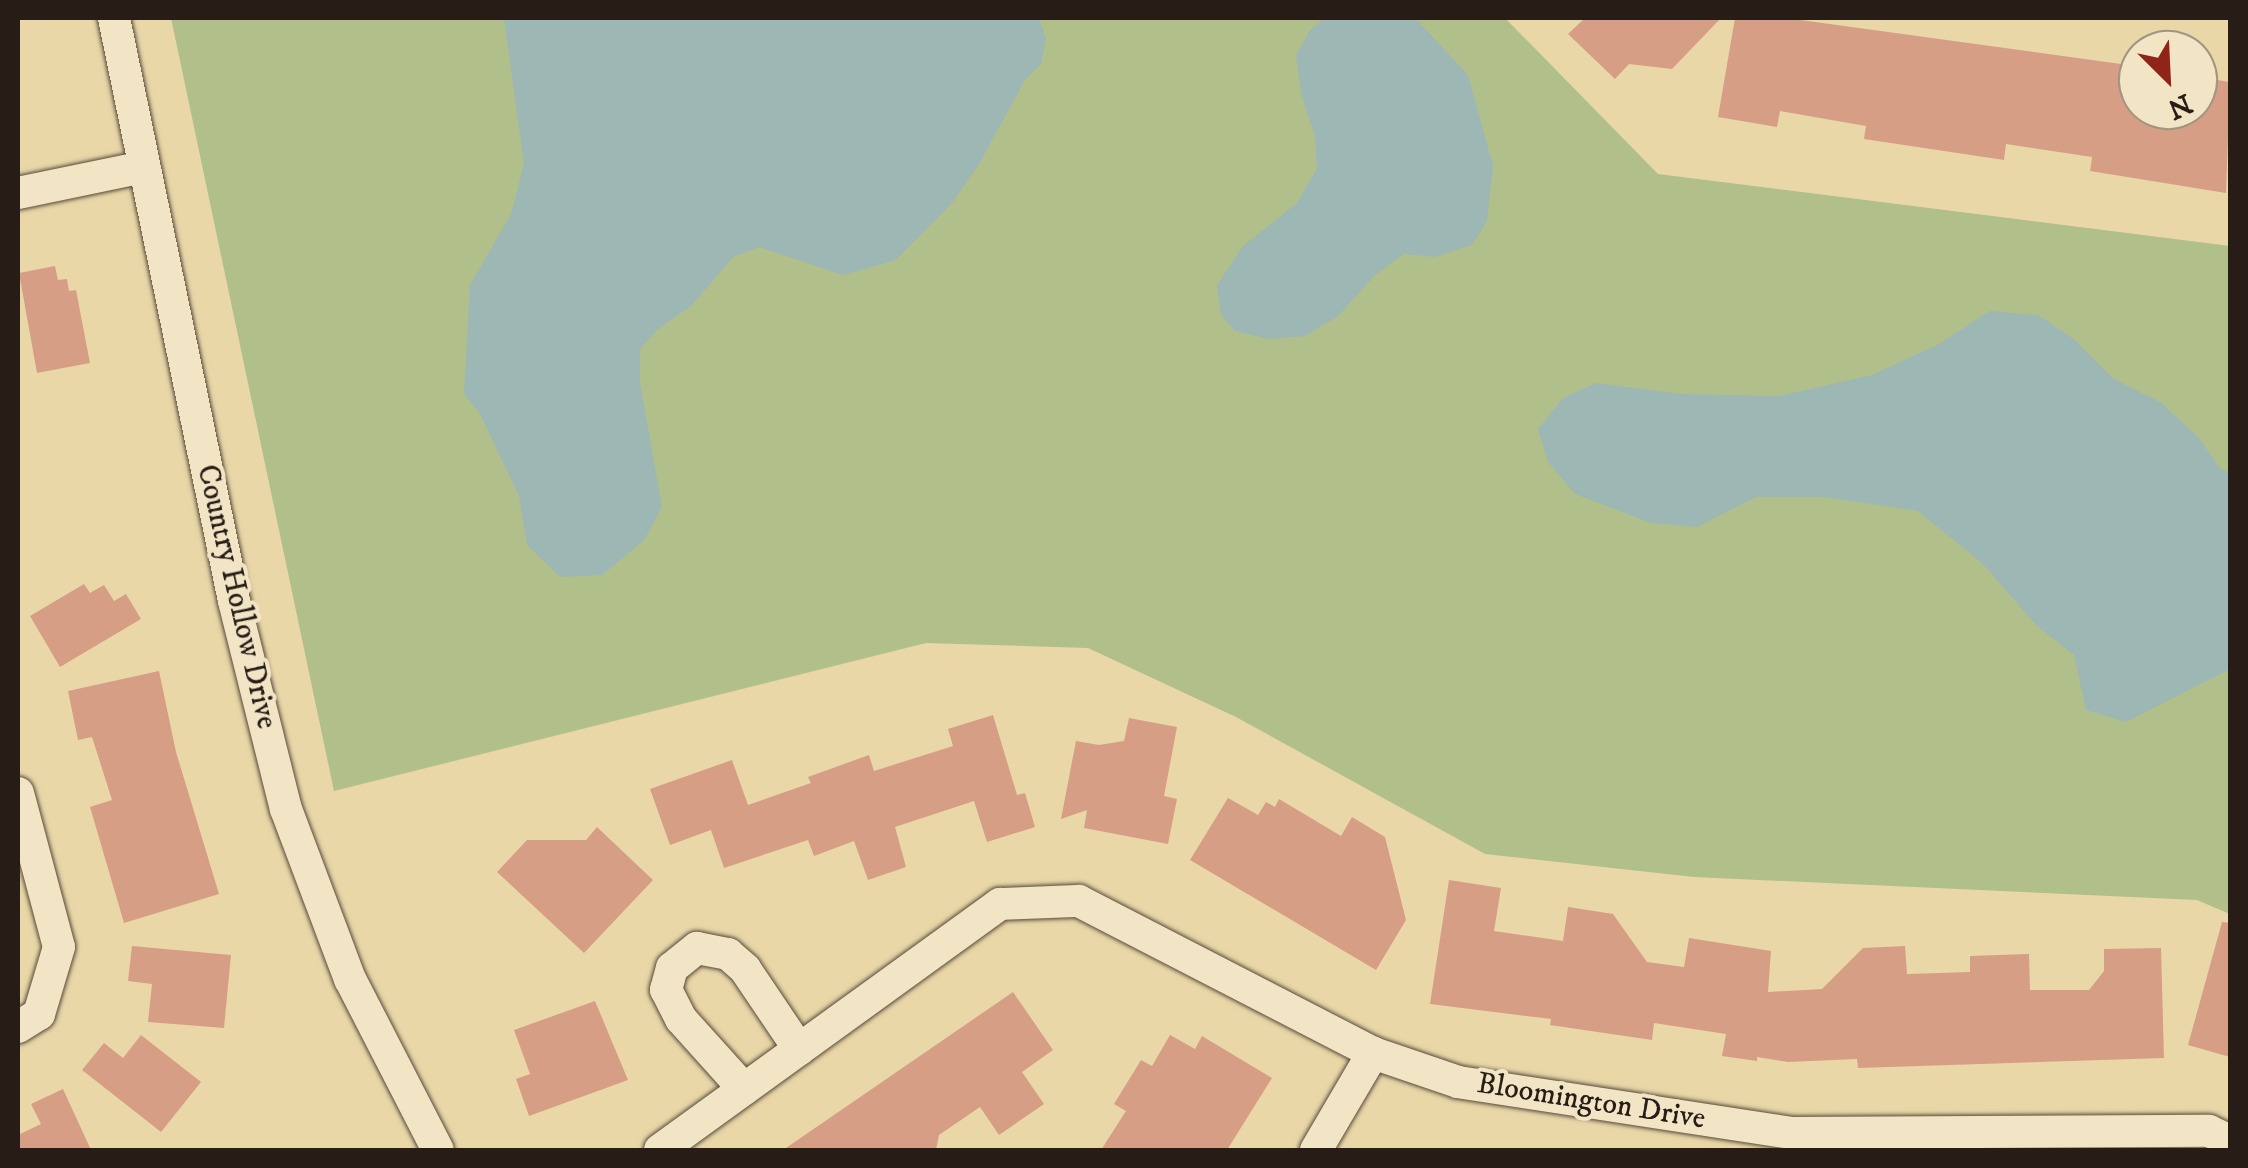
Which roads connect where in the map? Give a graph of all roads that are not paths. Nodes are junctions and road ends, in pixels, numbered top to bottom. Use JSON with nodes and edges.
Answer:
{"nodes":[{"id":1,"x":114,"y":18,"type":"edge"},
{"id":2,"x":144,"y":167,"type":"junction"},
{"id":3,"x":18,"y":192,"type":"edge"},
{"id":4,"x":18,"y":793,"type":"edge"},
{"id":5,"x":18,"y":1027,"type":"edge"},
{"id":6,"x":799,"y":1050,"type":"junction"},
{"id":7,"x":1373,"y":1054,"type":"junction"},
{"id":8,"x":744,"y":1089,"type":"junction"},
{"id":9,"x":2230,"y":1140,"type":"edge"},
{"id":10,"x":438,"y":1150,"type":"edge"},
{"id":11,"x":660,"y":1150,"type":"edge"},
{"id":12,"x":1316,"y":1150,"type":"edge"}],
"edges":[{"from":1,"to":2,"type":"street","name":"Country Hollow Drive"},
{"from":2,"to":3,"type":"street"},
{"from":2,"to":10,"type":"street","name":"Country Hollow Drive"},
{"from":4,"to":5,"type":"street"},
{"from":6,"to":7,"type":"street","name":"Bloomington Drive"},
{"from":6,"to":8,"type":"street","name":"Bloomington Drive"},
{"from":6,"to":8,"type":"street"},
{"from":7,"to":9,"type":"street","name":"Bloomington Drive"},
{"from":7,"to":12,"type":"street"},
{"from":8,"to":11,"type":"street","name":"Bloomington Drive"}]}
